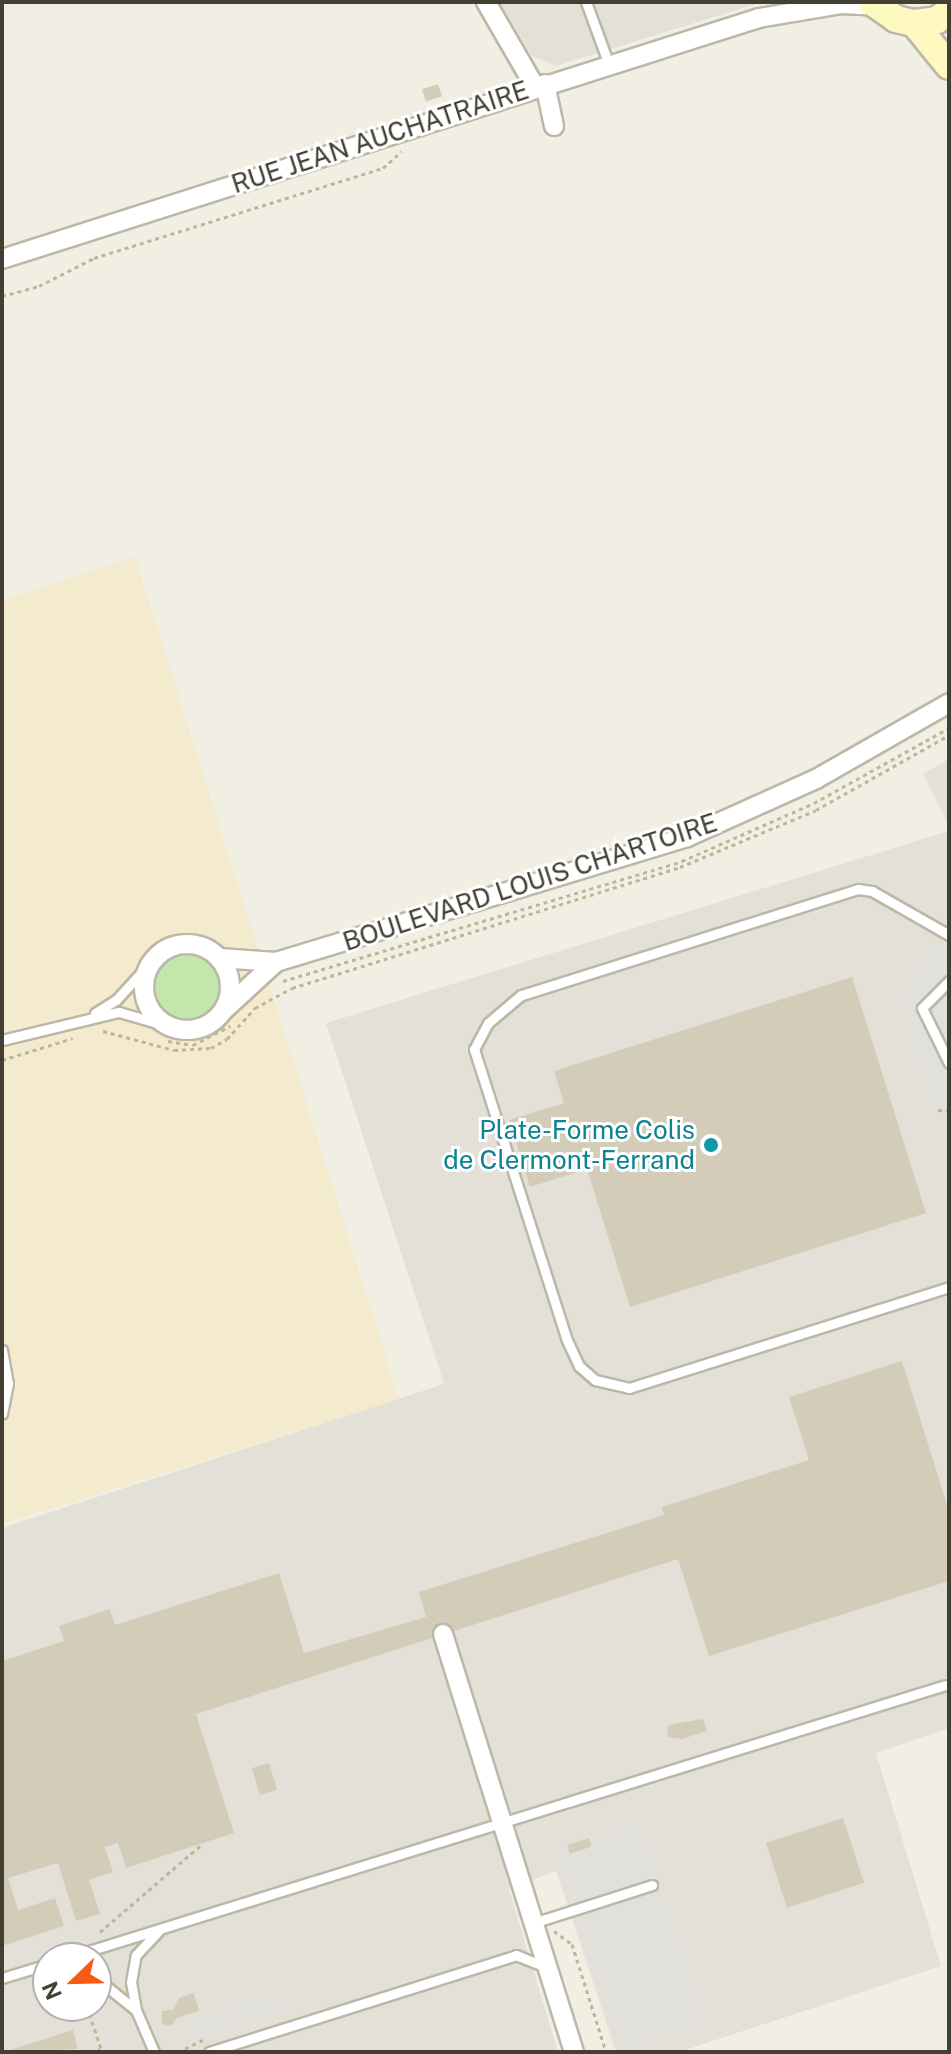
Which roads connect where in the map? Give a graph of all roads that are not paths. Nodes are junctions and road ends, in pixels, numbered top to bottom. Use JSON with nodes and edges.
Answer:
{"nodes":[{"id":1,"x":486,"y":2,"type":"edge"},
{"id":2,"x":586,"y":2,"type":"edge"},
{"id":3,"x":791,"y":2,"type":"edge"},
{"id":4,"x":874,"y":4,"type":"edge"},
{"id":5,"x":949,"y":11,"type":"edge"},
{"id":6,"x":759,"y":18,"type":"junction"},
{"id":7,"x":914,"y":23,"type":"junction"},
{"id":8,"x":609,"y":65,"type":"junction"},
{"id":9,"x":949,"y":66,"type":"edge"},
{"id":10,"x":540,"y":85,"type":"junction"},
{"id":11,"x":554,"y":126,"type":"dead end"},
{"id":12,"x":2,"y":259,"type":"edge"},
{"id":13,"x":949,"y":703,"type":"edge"},
{"id":14,"x":949,"y":935,"type":"edge"},
{"id":15,"x":220,"y":958,"type":"junction"},
{"id":16,"x":151,"y":962,"type":"junction"},
{"id":17,"x":276,"y":962,"type":"junction"},
{"id":18,"x":949,"y":981,"type":"edge"},
{"id":19,"x":224,"y":1010,"type":"junction"},
{"id":20,"x":93,"y":1015,"type":"junction"},
{"id":21,"x":171,"y":1027,"type":"junction"},
{"id":22,"x":2,"y":1040,"type":"edge"},
{"id":23,"x":949,"y":1063,"type":"edge"},
{"id":24,"x":949,"y":1287,"type":"edge"},
{"id":25,"x":2,"y":1350,"type":"edge"},
{"id":26,"x":2,"y":1413,"type":"edge"},
{"id":27,"x":443,"y":1634,"type":"dead end"},
{"id":28,"x":945,"y":1685,"type":"dead end"},
{"id":29,"x":502,"y":1825,"type":"junction"},
{"id":30,"x":652,"y":1885,"type":"dead end"},
{"id":31,"x":160,"y":1929,"type":"junction"},
{"id":32,"x":535,"y":1929,"type":"junction"},
{"id":33,"x":112,"y":1944,"type":"edge"},
{"id":34,"x":32,"y":1969,"type":"edge"},
{"id":35,"x":2,"y":1978,"type":"edge"},
{"id":36,"x":554,"y":1985,"type":"junction"},
{"id":37,"x":112,"y":1991,"type":"edge"},
{"id":38,"x":136,"y":2010,"type":"junction"},
{"id":39,"x":154,"y":2052,"type":"edge"},
{"id":40,"x":209,"y":2052,"type":"edge"},
{"id":41,"x":574,"y":2052,"type":"edge"}],
"edges":[{"from":1,"to":10,"type":"street"},
{"from":2,"to":8,"type":"lane"},
{"from":3,"to":6,"type":"street","name":"RUE JEAN AUCHATRAIRE"},
{"from":4,"to":6,"type":"street","name":"RUE JEAN AUCHATRAIRE"},
{"from":4,"to":7,"type":"main road"},
{"from":5,"to":7,"type":"main road"},
{"from":6,"to":8,"type":"street","name":"RUE JEAN AUCHATRAIRE"},
{"from":7,"to":9,"type":"main road"},
{"from":8,"to":10,"type":"street","name":"RUE JEAN AUCHATRAIRE"},
{"from":10,"to":11,"type":"street"},
{"from":10,"to":12,"type":"street","name":"RUE JEAN AUCHATRAIRE"},
{"from":13,"to":17,"type":"street","name":"BOULEVARD LOUIS CHARTOIRE"},
{"from":14,"to":24,"type":"lane"},
{"from":15,"to":16,"type":"street"},
{"from":15,"to":17,"type":"street"},
{"from":15,"to":19,"type":"street"},
{"from":16,"to":20,"type":"lane"},
{"from":16,"to":21,"type":"street"},
{"from":17,"to":19,"type":"street"},
{"from":18,"to":23,"type":"lane"},
{"from":19,"to":21,"type":"street"},
{"from":20,"to":21,"type":"lane"},
{"from":20,"to":22,"type":"lane"},
{"from":25,"to":26,"type":"lane"},
{"from":27,"to":29,"type":"street"},
{"from":28,"to":29,"type":"lane"},
{"from":29,"to":31,"type":"lane"},
{"from":29,"to":32,"type":"street"},
{"from":30,"to":32,"type":"lane"},
{"from":31,"to":33,"type":"lane"},
{"from":31,"to":38,"type":"lane"},
{"from":32,"to":36,"type":"street"},
{"from":34,"to":35,"type":"lane"},
{"from":36,"to":40,"type":"lane"},
{"from":36,"to":41,"type":"street"},
{"from":37,"to":38,"type":"lane"},
{"from":38,"to":39,"type":"lane"}]}
